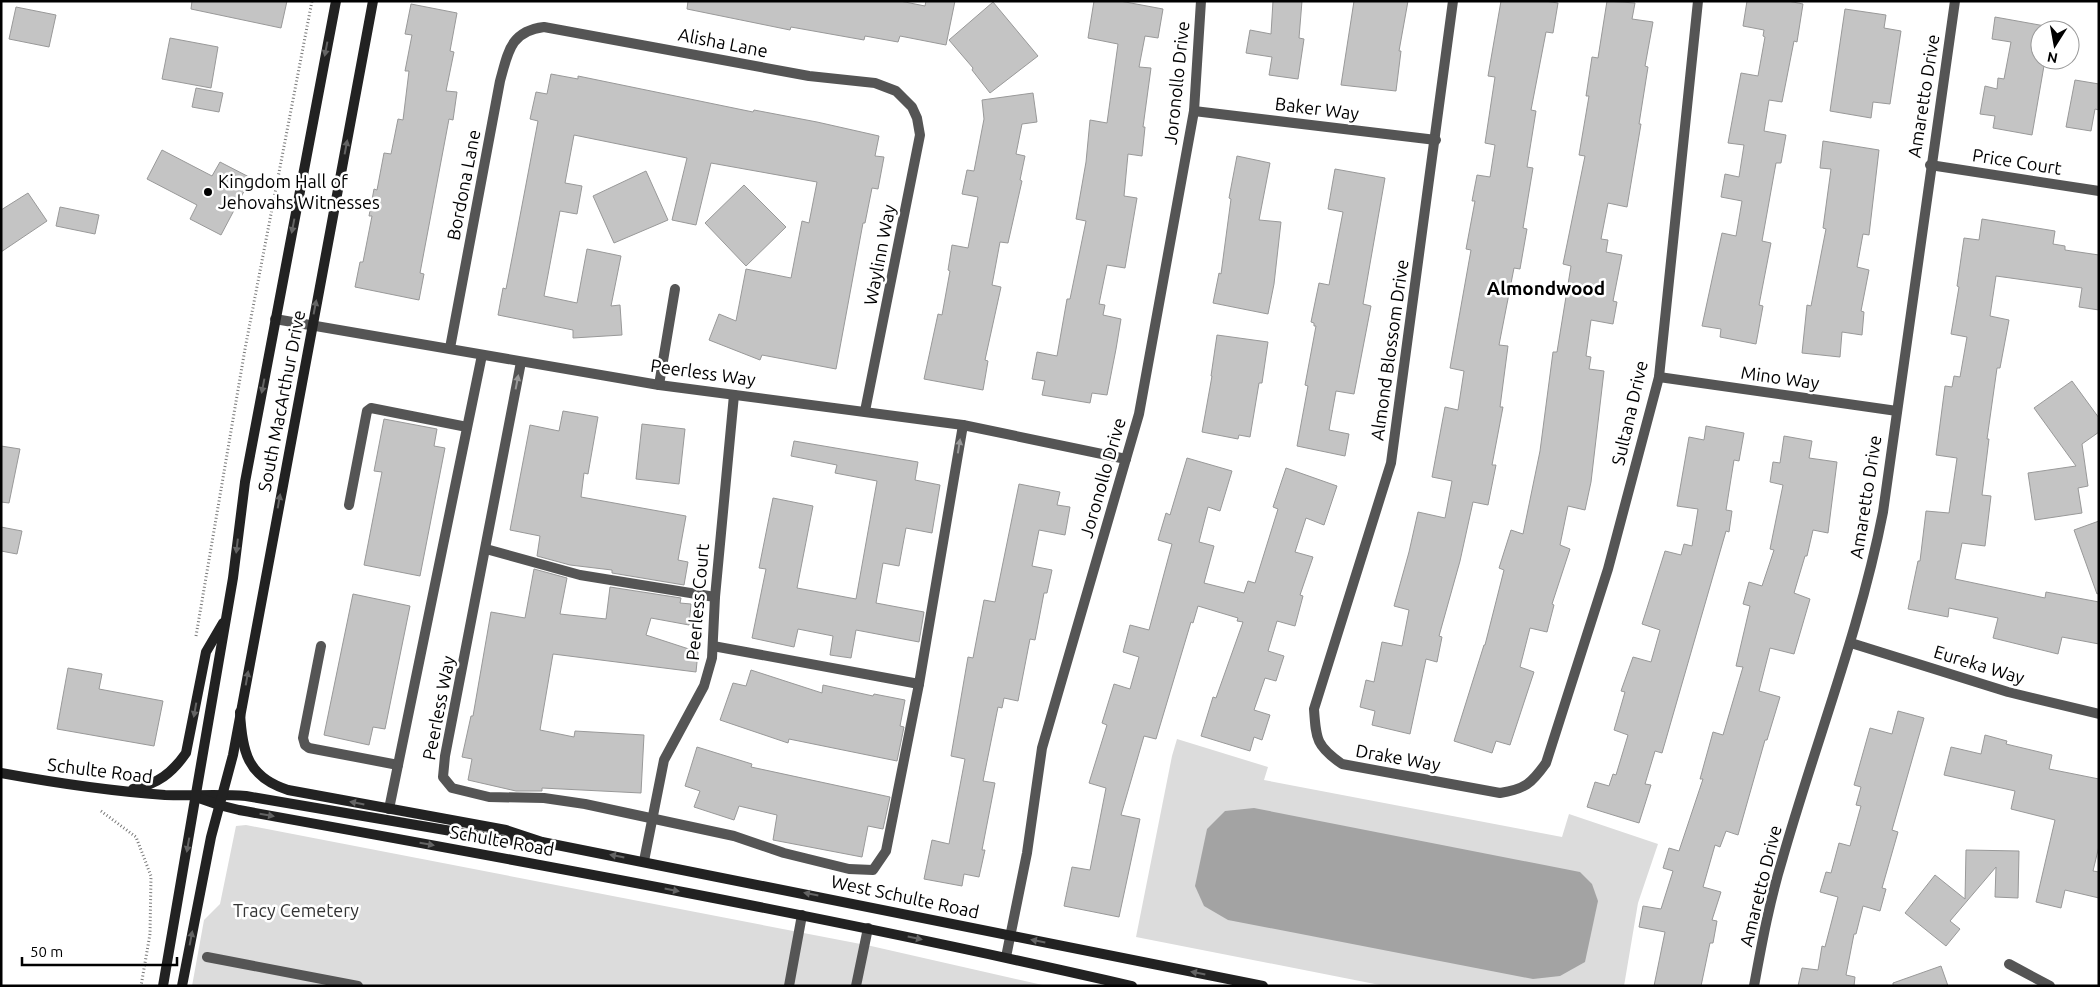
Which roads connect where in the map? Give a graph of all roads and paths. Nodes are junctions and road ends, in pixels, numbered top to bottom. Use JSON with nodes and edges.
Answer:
{"nodes":[{"id":1,"x":312,"y":1,"type":"edge"},
{"id":2,"x":336,"y":1,"type":"edge"},
{"id":3,"x":1201,"y":1,"type":"edge"},
{"id":4,"x":1454,"y":1,"type":"edge"},
{"id":5,"x":1698,"y":1,"type":"edge"},
{"id":6,"x":1955,"y":1,"type":"edge"},
{"id":7,"x":372,"y":3,"type":"edge"},
{"id":8,"x":522,"y":33,"type":"joint"},
{"id":9,"x":912,"y":107,"type":"joint"},
{"id":10,"x":1194,"y":111,"type":"junction"},
{"id":11,"x":1436,"y":140,"type":"junction"},
{"id":12,"x":1930,"y":165,"type":"junction"},
{"id":13,"x":2099,"y":191,"type":"edge"},
{"id":14,"x":675,"y":288,"type":"dead end"},
{"id":15,"x":275,"y":319,"type":"junction"},
{"id":16,"x":312,"y":325,"type":"junction"},
{"id":17,"x":450,"y":348,"type":"junction"},
{"id":18,"x":482,"y":354,"type":"junction"},
{"id":19,"x":521,"y":362,"type":"junction"},
{"id":20,"x":1658,"y":377,"type":"junction"},
{"id":21,"x":659,"y":384,"type":"junction"},
{"id":22,"x":734,"y":394,"type":"junction"},
{"id":23,"x":865,"y":410,"type":"junction"},
{"id":24,"x":1896,"y":411,"type":"junction"},
{"id":25,"x":963,"y":425,"type":"junction"},
{"id":26,"x":467,"y":427,"type":"junction"},
{"id":27,"x":1126,"y":458,"type":"junction"},
{"id":28,"x":349,"y":505,"type":"dead end"},
{"id":29,"x":486,"y":549,"type":"junction"},
{"id":30,"x":715,"y":597,"type":"junction"},
{"id":31,"x":227,"y":615,"type":"junction"},
{"id":32,"x":196,"y":640,"type":"dead end"},
{"id":33,"x":1851,"y":643,"type":"junction"},
{"id":34,"x":321,"y":646,"type":"dead end"},
{"id":35,"x":714,"y":646,"type":"junction"},
{"id":36,"x":919,"y":684,"type":"junction"},
{"id":37,"x":1318,"y":695,"type":"joint"},
{"id":38,"x":240,"y":712,"type":"junction"},
{"id":39,"x":2099,"y":714,"type":"edge"},
{"id":40,"x":398,"y":764,"type":"junction"},
{"id":41,"x":1,"y":773,"type":"edge"},
{"id":42,"x":1527,"y":785,"type":"joint"},
{"id":43,"x":123,"y":792,"type":"junction"},
{"id":44,"x":222,"y":794,"type":"junction"},
{"id":45,"x":196,"y":797,"type":"junction"},
{"id":46,"x":219,"y":805,"type":"junction"},
{"id":47,"x":389,"y":808,"type":"junction"},
{"id":48,"x":101,"y":811,"type":"dead end"},
{"id":49,"x":651,"y":819,"type":"junction"},
{"id":50,"x":542,"y":842,"type":"junction"},
{"id":51,"x":644,"y":861,"type":"junction"},
{"id":52,"x":802,"y":915,"type":"junction"},
{"id":53,"x":868,"y":928,"type":"junction"},
{"id":54,"x":1011,"y":936,"type":"junction"},
{"id":55,"x":207,"y":957,"type":"dead end"},
{"id":56,"x":1006,"y":957,"type":"junction"},
{"id":57,"x":2009,"y":964,"type":"dead end"},
{"id":58,"x":308,"y":981,"type":"edge"},
{"id":59,"x":141,"y":986,"type":"edge"},
{"id":60,"x":163,"y":986,"type":"edge"},
{"id":61,"x":182,"y":986,"type":"edge"},
{"id":62,"x":358,"y":986,"type":"edge"},
{"id":63,"x":788,"y":986,"type":"edge"},
{"id":64,"x":856,"y":986,"type":"edge"},
{"id":65,"x":1132,"y":986,"type":"edge"},
{"id":66,"x":1263,"y":986,"type":"edge"},
{"id":67,"x":1754,"y":986,"type":"edge"},
{"id":68,"x":2050,"y":986,"type":"edge"}],
"edges":[{"from":1,"to":32,"type":"path"},
{"from":2,"to":15,"type":"main road","name":"South MacArthur Drive","one_way":true},
{"from":3,"to":10,"type":"street","name":"Joronollo Drive"},
{"from":4,"to":11,"type":"street","name":"Almond Blossom Drive"},
{"from":5,"to":20,"type":"street","name":"Sultana Drive"},
{"from":6,"to":12,"type":"street","name":"Amaretto Drive"},
{"from":16,"to":7,"type":"main road","name":"South MacArthur Drive","one_way":true},
{"from":8,"to":9,"type":"street","name":"Alisha Lane"},
{"from":8,"to":17,"type":"street","name":"Bordona Lane"},
{"from":9,"to":23,"type":"street","name":"Waylinn Way"},
{"from":10,"to":11,"type":"street","name":"Baker Way"},
{"from":10,"to":27,"type":"street","name":"Joronollo Drive"},
{"from":11,"to":37,"type":"street","name":"Almond Blossom Drive"},
{"from":12,"to":13,"type":"street","name":"Price Court"},
{"from":12,"to":24,"type":"street","name":"Amaretto Drive"},
{"from":14,"to":21,"type":"street"},
{"from":15,"to":16,"type":"street","name":"Peerless Way"},
{"from":15,"to":31,"type":"main road","name":"South MacArthur Drive","one_way":true},
{"from":16,"to":17,"type":"street","name":"Peerless Way"},
{"from":38,"to":16,"type":"main road","name":"South MacArthur Drive","one_way":true},
{"from":17,"to":18,"type":"street","name":"Peerless Way"},
{"from":18,"to":19,"type":"street","name":"Peerless Way"},
{"from":18,"to":26,"type":"street"},
{"from":19,"to":21,"type":"street","name":"Peerless Way"},
{"from":29,"to":19,"type":"street","name":"Peerless Way","one_way":true},
{"from":20,"to":24,"type":"street","name":"Mino Way"},
{"from":20,"to":42,"type":"street","name":"Sultana Drive"},
{"from":21,"to":22,"type":"street","name":"Peerless Way"},
{"from":22,"to":23,"type":"street","name":"Peerless Way"},
{"from":22,"to":30,"type":"street","name":"Peerless Court"},
{"from":23,"to":25,"type":"street","name":"Peerless Way"},
{"from":24,"to":33,"type":"street","name":"Amaretto Drive"},
{"from":25,"to":27,"type":"street","name":"Peerless Way"},
{"from":36,"to":25,"type":"street","one_way":true},
{"from":26,"to":28,"type":"street"},
{"from":26,"to":40,"type":"street"},
{"from":27,"to":54,"type":"street","name":"Joronollo Drive"},
{"from":29,"to":30,"type":"street"},
{"from":29,"to":49,"type":"street","name":"Peerless Way"},
{"from":30,"to":35,"type":"street","name":"Peerless Court"},
{"from":31,"to":43,"type":"main road","one_way":true},
{"from":31,"to":45,"type":"main road","name":"South MacArthur Drive"},
{"from":33,"to":39,"type":"street","name":"Eureka Way"},
{"from":33,"to":67,"type":"street","name":"Amaretto Drive"},
{"from":34,"to":40,"type":"street"},
{"from":35,"to":36,"type":"street"},
{"from":35,"to":49,"type":"street","name":"Peerless Court"},
{"from":36,"to":49,"type":"street","name":"Peerless Way"},
{"from":37,"to":42,"type":"street","name":"Drake Way"},
{"from":38,"to":44,"type":"main road","name":"South MacArthur Drive"},
{"from":47,"to":38,"type":"main road","one_way":true},
{"from":40,"to":47,"type":"street"},
{"from":41,"to":43,"type":"main road","name":"Schulte Road"},
{"from":43,"to":45,"type":"main road","name":"Schulte Road"},
{"from":44,"to":45,"type":"main road","name":"Schulte Road"},
{"from":44,"to":46,"type":"main road","name":"South MacArthur Drive"},
{"from":44,"to":50,"type":"main road","name":"Schulte Road"},
{"from":45,"to":46,"type":"main road","name":"Schulte Road"},
{"from":45,"to":60,"type":"main road","name":"South MacArthur Drive","one_way":true},
{"from":46,"to":52,"type":"main road","name":"Schulte Road","one_way":true},
{"from":61,"to":46,"type":"main road","name":"South MacArthur Drive","one_way":true},
{"from":47,"to":50,"type":"main road"},
{"from":48,"to":59,"type":"path"},
{"from":49,"to":51,"type":"street","name":"Peerless Court"},
{"from":51,"to":50,"type":"main road","name":"West Schulte Road","one_way":true},
{"from":54,"to":51,"type":"main road","name":"West Schulte Road","one_way":true},
{"from":52,"to":53,"type":"main road"},
{"from":52,"to":63,"type":"street"},
{"from":53,"to":56,"type":"main road","one_way":true},
{"from":53,"to":64,"type":"street"},
{"from":54,"to":56,"type":"street","name":"Joronollo Drive"},
{"from":66,"to":54,"type":"main road","name":"West Schulte Road","one_way":true},
{"from":55,"to":58,"type":"street"},
{"from":56,"to":65,"type":"main road"},
{"from":57,"to":68,"type":"street"},
{"from":58,"to":62,"type":"street"}]}
